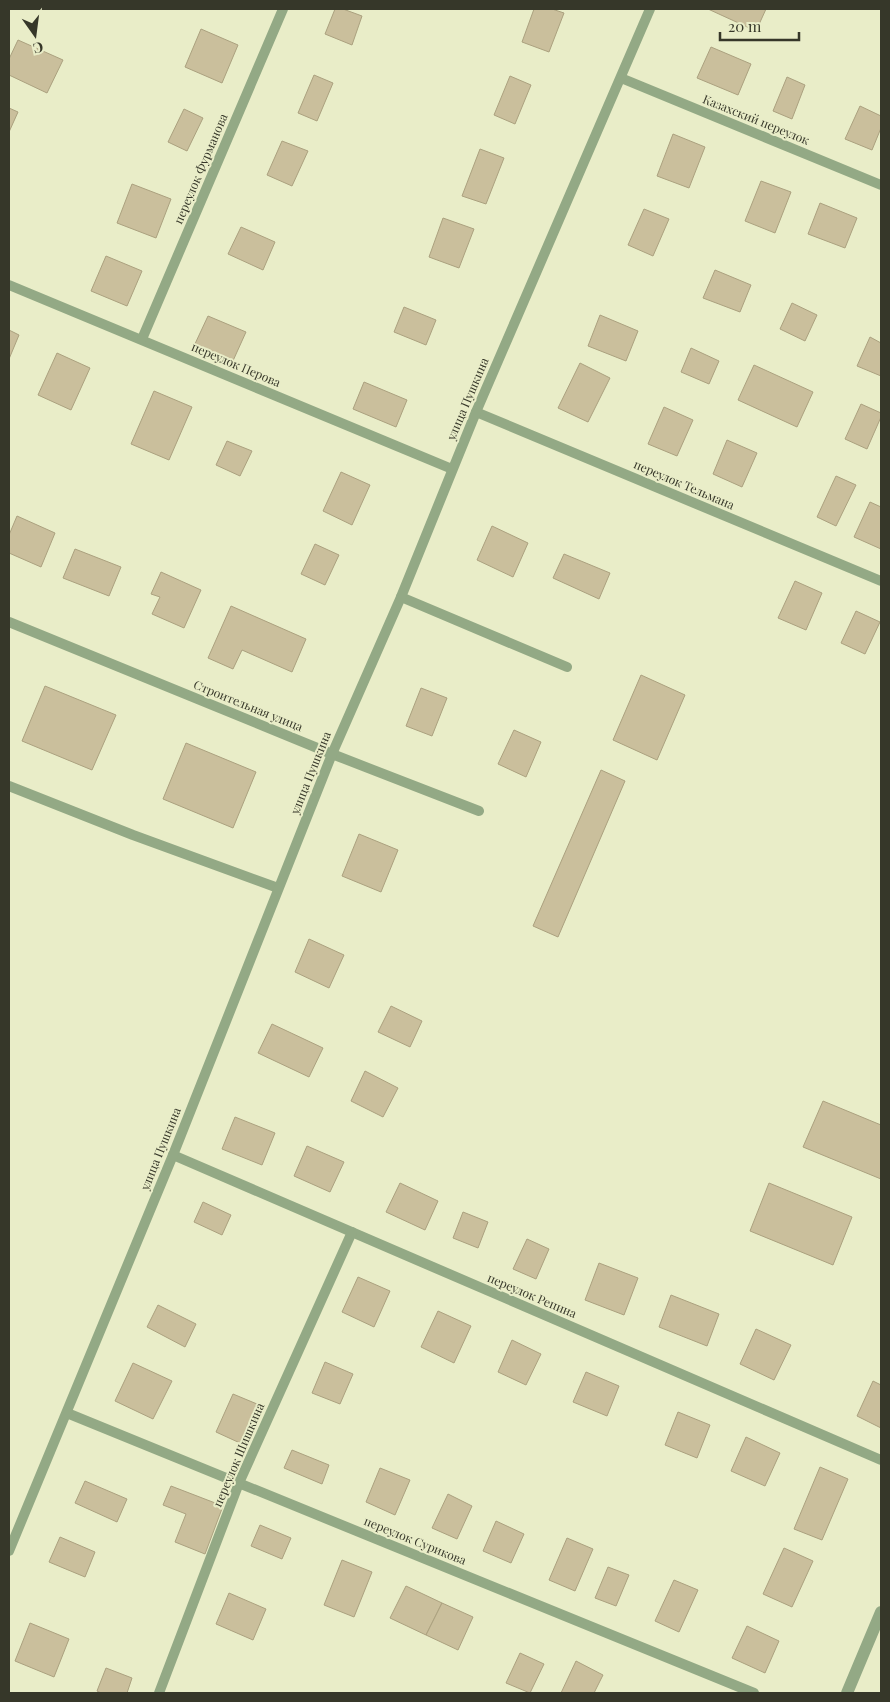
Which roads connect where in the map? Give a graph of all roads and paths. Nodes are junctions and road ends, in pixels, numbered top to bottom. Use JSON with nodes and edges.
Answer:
{"nodes":[{"id":1,"x":283,"y":9,"type":"edge"},
{"id":2,"x":650,"y":9,"type":"edge"},
{"id":3,"x":620,"y":78,"type":"junction"},
{"id":4,"x":881,"y":185,"type":"edge"},
{"id":5,"x":9,"y":285,"type":"edge"},
{"id":6,"x":142,"y":340,"type":"junction"},
{"id":7,"x":476,"y":412,"type":"junction"},
{"id":8,"x":452,"y":469,"type":"junction"},
{"id":9,"x":881,"y":581,"type":"edge"},
{"id":10,"x":401,"y":597,"type":"junction"},
{"id":11,"x":9,"y":622,"type":"edge"},
{"id":12,"x":567,"y":668,"type":"dead end"},
{"id":13,"x":332,"y":754,"type":"junction"},
{"id":14,"x":9,"y":786,"type":"edge"},
{"id":15,"x":479,"y":811,"type":"dead end"},
{"id":16,"x":278,"y":888,"type":"junction"},
{"id":17,"x":173,"y":1155,"type":"junction"},
{"id":18,"x":352,"y":1232,"type":"junction"},
{"id":19,"x":67,"y":1413,"type":"junction"},
{"id":20,"x":881,"y":1460,"type":"edge"},
{"id":21,"x":239,"y":1483,"type":"junction"},
{"id":22,"x":9,"y":1551,"type":"edge"},
{"id":23,"x":881,"y":1612,"type":"edge"},
{"id":24,"x":159,"y":1693,"type":"edge"},
{"id":25,"x":754,"y":1693,"type":"edge"},
{"id":26,"x":847,"y":1693,"type":"edge"}],
"edges":[{"from":1,"to":6,"type":"lane","name":"переулок Фурманова"},
{"from":2,"to":3,"type":"lane","name":"улица Пушкина"},
{"from":3,"to":4,"type":"lane","name":"Казахский переулок"},
{"from":3,"to":7,"type":"lane","name":"улица Пушкина"},
{"from":5,"to":6,"type":"lane","name":"переулок Перова"},
{"from":6,"to":8,"type":"lane","name":"переулок Перова"},
{"from":7,"to":8,"type":"lane","name":"улица Пушкина"},
{"from":7,"to":9,"type":"lane","name":"переулок Тельмана"},
{"from":8,"to":10,"type":"lane","name":"улица Пушкина"},
{"from":10,"to":12,"type":"lane"},
{"from":10,"to":13,"type":"lane","name":"улица Пушкина"},
{"from":11,"to":13,"type":"lane","name":"Строительная улица"},
{"from":13,"to":15,"type":"lane","name":"Строительная улица"},
{"from":13,"to":16,"type":"lane","name":"улица Пушкина"},
{"from":14,"to":16,"type":"lane"},
{"from":16,"to":17,"type":"lane","name":"улица Пушкина"},
{"from":17,"to":18,"type":"lane","name":"переулок Репина"},
{"from":17,"to":19,"type":"lane","name":"улица Пушкина"},
{"from":18,"to":20,"type":"lane","name":"переулок Репина"},
{"from":18,"to":21,"type":"lane","name":"переулок Шишкина"},
{"from":19,"to":21,"type":"lane","name":"переулок Сурикова"},
{"from":19,"to":22,"type":"lane","name":"улица Пушкина"},
{"from":21,"to":24,"type":"lane","name":"переулок Шишкина"},
{"from":21,"to":25,"type":"lane","name":"переулок Сурикова"},
{"from":23,"to":26,"type":"street"}]}
